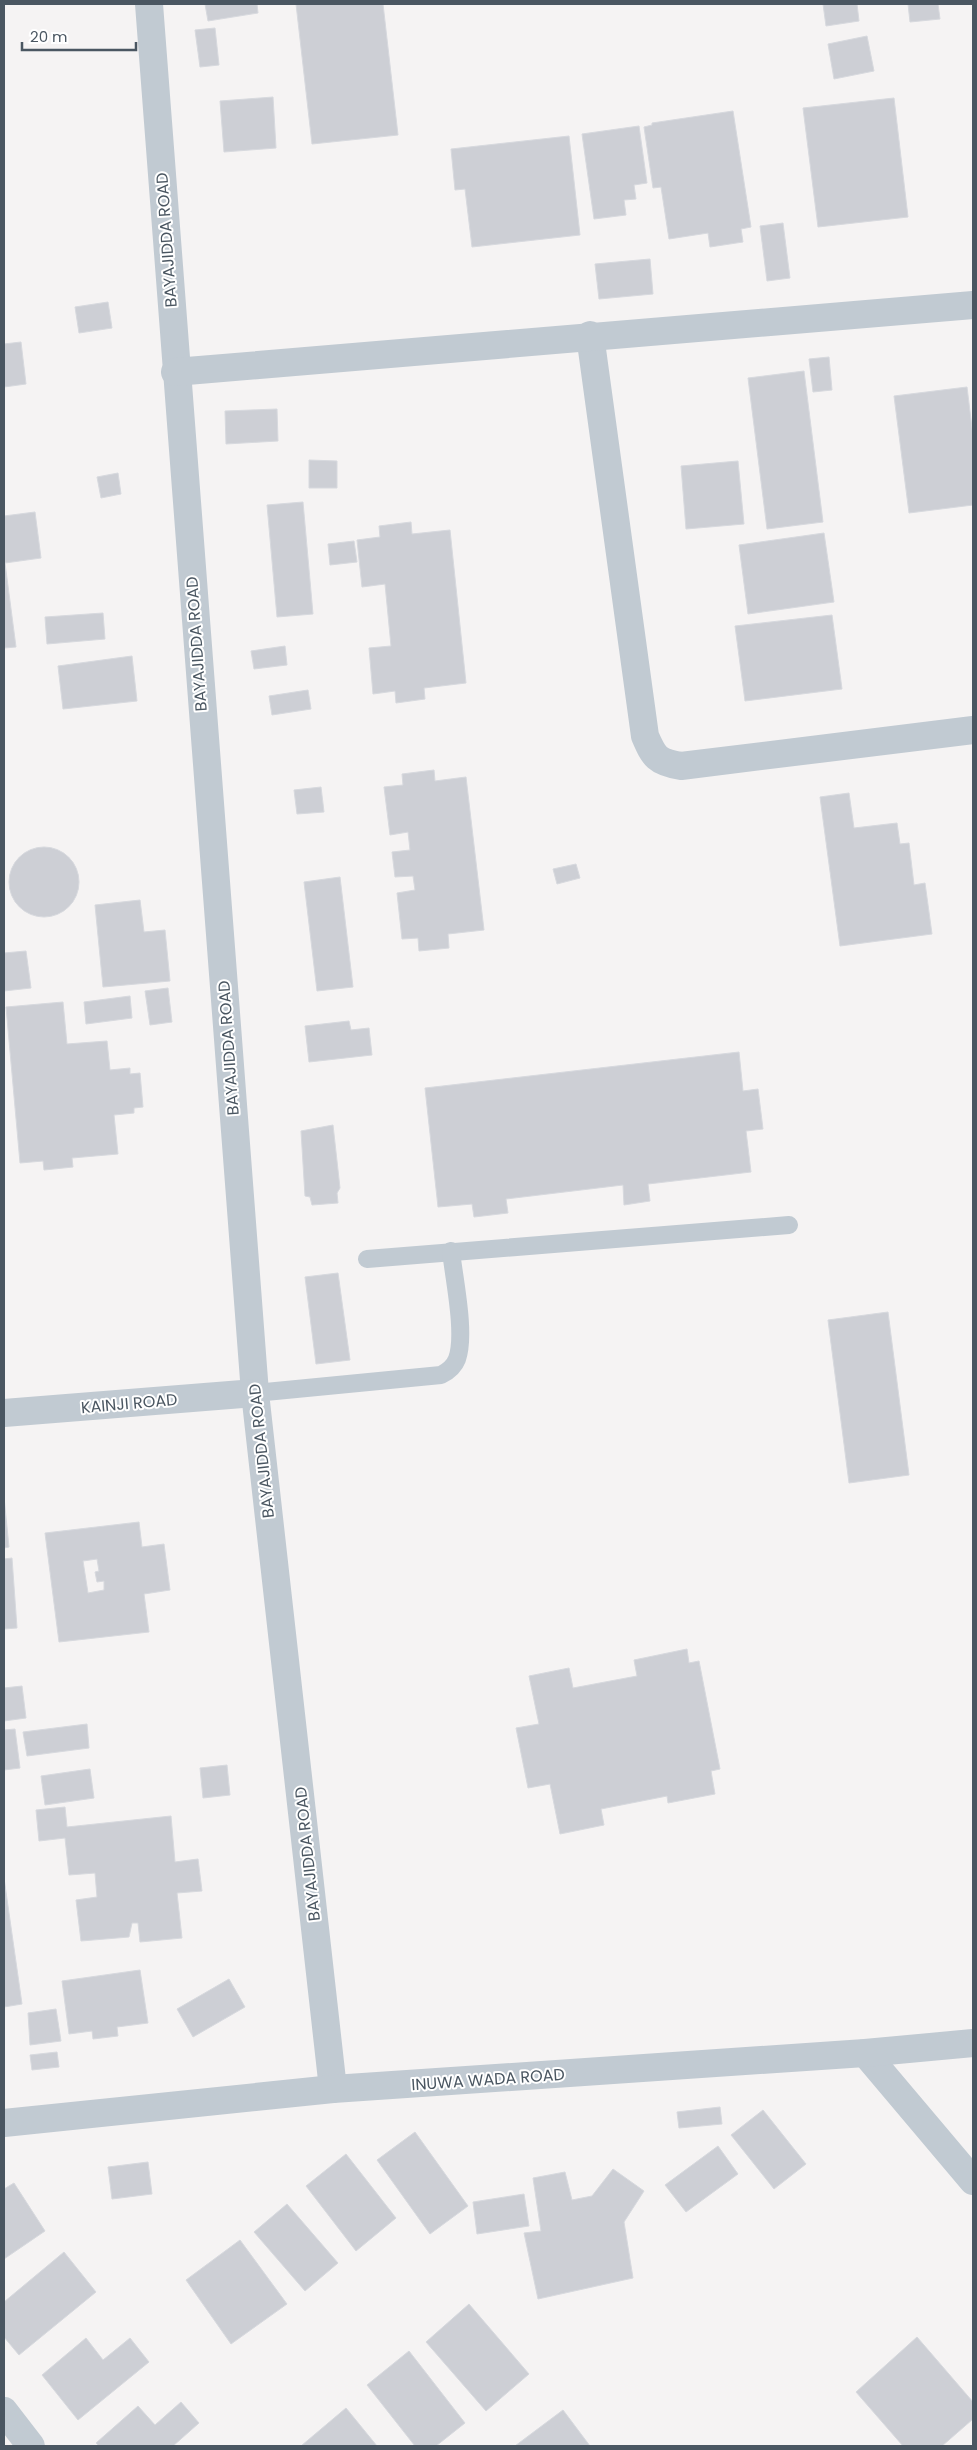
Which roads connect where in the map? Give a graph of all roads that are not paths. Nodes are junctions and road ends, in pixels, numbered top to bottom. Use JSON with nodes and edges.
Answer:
{"nodes":[{"id":1,"x":149,"y":4,"type":"edge"},
{"id":2,"x":973,"y":304,"type":"edge"},
{"id":3,"x":590,"y":335,"type":"junction"},
{"id":4,"x":175,"y":372,"type":"junction"},
{"id":5,"x":973,"y":730,"type":"edge"},
{"id":6,"x":789,"y":1225,"type":"dead end"},
{"id":7,"x":451,"y":1251,"type":"junction"},
{"id":8,"x":367,"y":1259,"type":"dead end"},
{"id":9,"x":254,"y":1393,"type":"junction"},
{"id":10,"x":4,"y":1413,"type":"edge"},
{"id":11,"x":973,"y":2042,"type":"edge"},
{"id":12,"x":865,"y":2053,"type":"junction"},
{"id":13,"x":333,"y":2089,"type":"junction"},
{"id":14,"x":4,"y":2122,"type":"edge"},
{"id":15,"x":973,"y":2181,"type":"edge"},
{"id":16,"x":4,"y":2411,"type":"edge"},
{"id":17,"x":31,"y":2446,"type":"edge"}],
"edges":[{"from":1,"to":4,"type":"street","name":"BAYAJIDDA ROAD"},
{"from":2,"to":3,"type":"street"},
{"from":3,"to":4,"type":"street"},
{"from":3,"to":5,"type":"street"},
{"from":4,"to":9,"type":"street","name":"BAYAJIDDA ROAD"},
{"from":6,"to":7,"type":"lane"},
{"from":7,"to":8,"type":"lane"},
{"from":7,"to":9,"type":"lane"},
{"from":9,"to":10,"type":"street","name":"KAINJI ROAD"},
{"from":9,"to":13,"type":"street","name":"BAYAJIDDA ROAD"},
{"from":11,"to":12,"type":"street","name":"INUWA WADA ROAD"},
{"from":12,"to":13,"type":"street","name":"INUWA WADA ROAD"},
{"from":12,"to":15,"type":"street"},
{"from":13,"to":14,"type":"street","name":"INUWA WADA ROAD"},
{"from":16,"to":17,"type":"street"}]}
